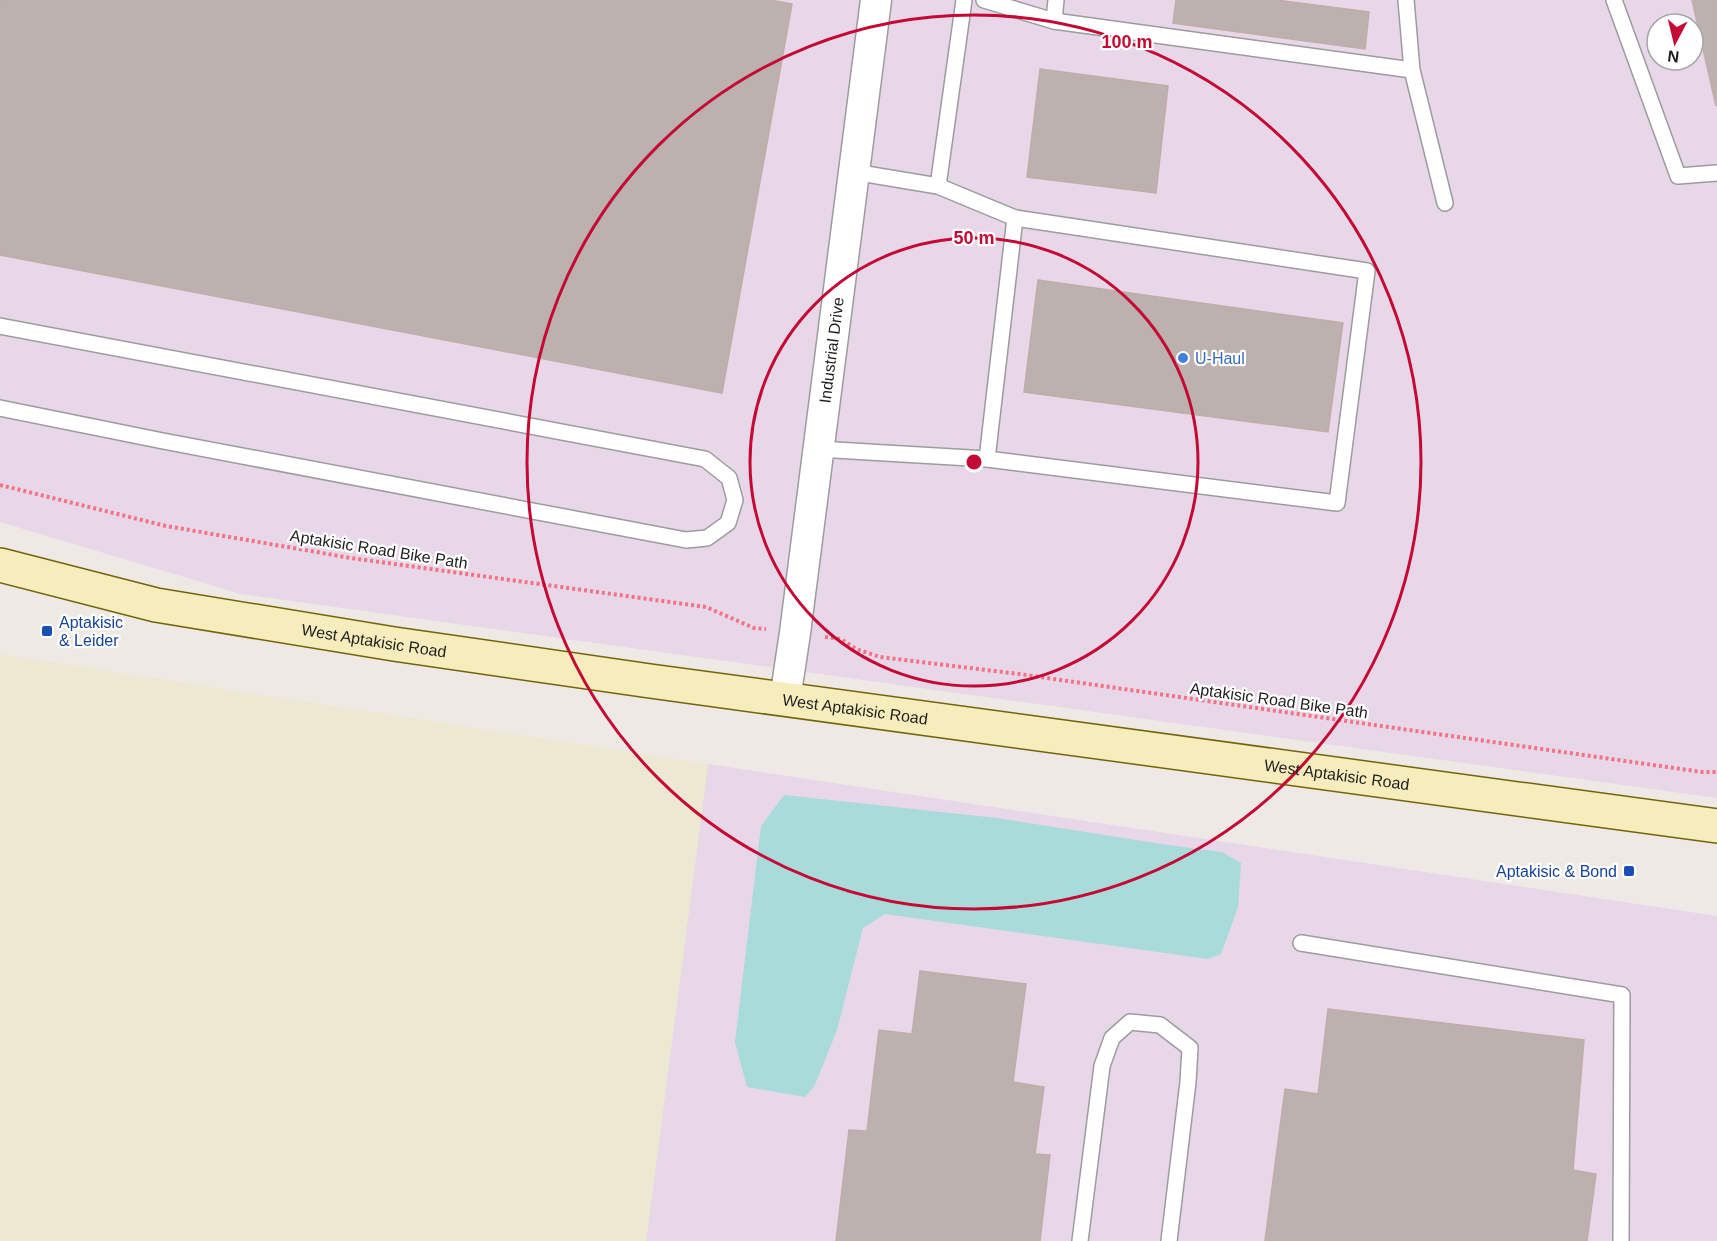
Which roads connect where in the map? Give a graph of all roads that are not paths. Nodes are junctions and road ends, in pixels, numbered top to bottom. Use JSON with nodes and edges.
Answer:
{"nodes":[{"id":1,"x":876,"y":0,"type":"edge"},
{"id":2,"x":964,"y":0,"type":"edge"},
{"id":3,"x":984,"y":0,"type":"edge"},
{"id":4,"x":1056,"y":0,"type":"edge"},
{"id":5,"x":1406,"y":0,"type":"edge"},
{"id":6,"x":1614,"y":0,"type":"edge"},
{"id":7,"x":1054,"y":21,"type":"junction"},
{"id":8,"x":1412,"y":70,"type":"junction"},
{"id":9,"x":854,"y":172,"type":"junction"},
{"id":10,"x":1717,"y":173,"type":"edge"},
{"id":11,"x":938,"y":186,"type":"junction"},
{"id":12,"x":1445,"y":203,"type":"dead end"},
{"id":13,"x":1015,"y":218,"type":"junction"},
{"id":14,"x":0,"y":326,"type":"edge"},
{"id":15,"x":0,"y":408,"type":"edge"},
{"id":16,"x":818,"y":448,"type":"junction"},
{"id":17,"x":987,"y":459,"type":"junction"},
{"id":18,"x":0,"y":565,"type":"edge"},
{"id":19,"x":785,"y":699,"type":"junction"},
{"id":20,"x":1717,"y":826,"type":"edge"},
{"id":21,"x":1300,"y":943,"type":"dead end"},
{"id":22,"x":1080,"y":1241,"type":"edge"},
{"id":23,"x":1169,"y":1241,"type":"edge"},
{"id":24,"x":1621,"y":1241,"type":"edge"}],
"edges":[{"from":1,"to":9,"type":"street","name":"Industrial Drive"},
{"from":2,"to":11,"type":"lane"},
{"from":3,"to":7,"type":"lane"},
{"from":4,"to":7,"type":"lane"},
{"from":5,"to":8,"type":"lane"},
{"from":6,"to":10,"type":"lane"},
{"from":7,"to":8,"type":"lane"},
{"from":8,"to":12,"type":"lane"},
{"from":9,"to":11,"type":"lane"},
{"from":9,"to":16,"type":"street","name":"Industrial Drive"},
{"from":11,"to":13,"type":"lane"},
{"from":13,"to":17,"type":"lane"},
{"from":13,"to":17,"type":"lane"},
{"from":14,"to":15,"type":"lane"},
{"from":16,"to":17,"type":"lane"},
{"from":16,"to":19,"type":"street","name":"Industrial Drive"},
{"from":18,"to":19,"type":"main road","name":"West Aptakisic Road"},
{"from":19,"to":20,"type":"main road","name":"West Aptakisic Road"},
{"from":21,"to":24,"type":"lane"},
{"from":22,"to":23,"type":"lane"}]}
